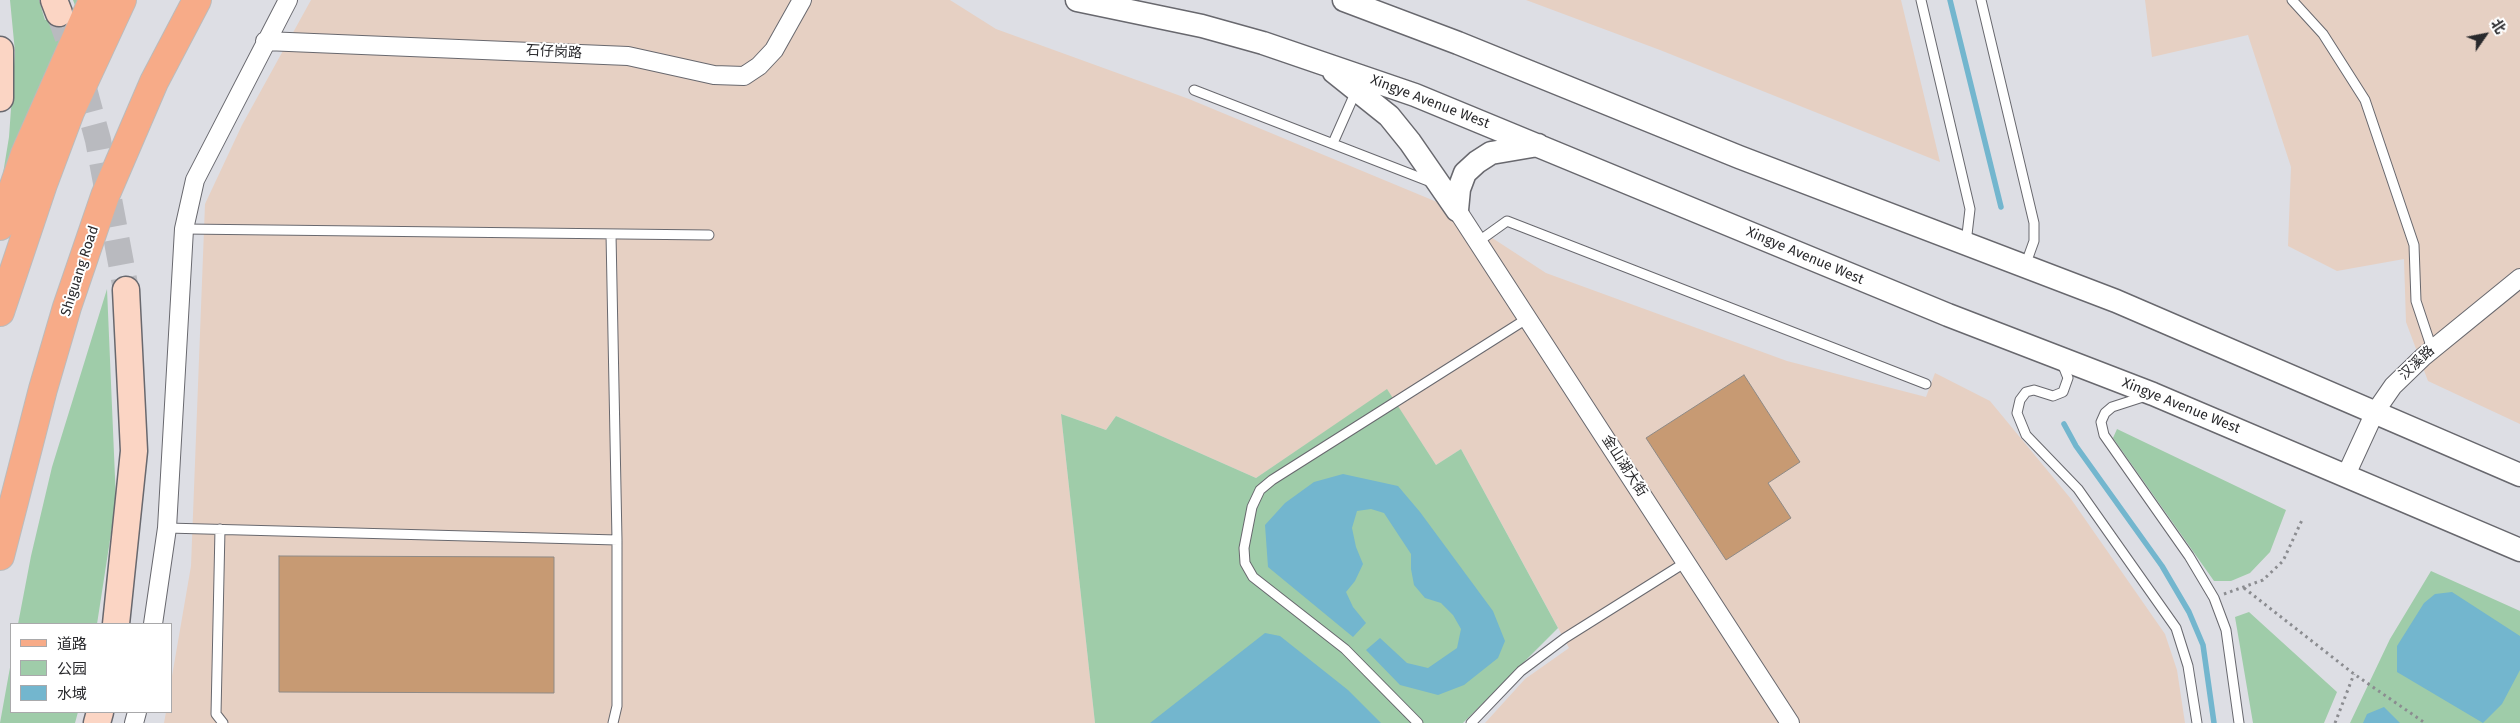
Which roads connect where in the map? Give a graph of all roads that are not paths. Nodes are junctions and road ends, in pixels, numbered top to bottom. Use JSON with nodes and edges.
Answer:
{"nodes":[{"id":1,"x":93,"y":0,"type":"edge"},
{"id":2,"x":122,"y":0,"type":"edge"},
{"id":3,"x":197,"y":0,"type":"edge"},
{"id":4,"x":288,"y":0,"type":"edge"},
{"id":5,"x":802,"y":0,"type":"edge"},
{"id":6,"x":1078,"y":0,"type":"edge"},
{"id":7,"x":1344,"y":0,"type":"edge"},
{"id":8,"x":1921,"y":0,"type":"edge"},
{"id":9,"x":1981,"y":0,"type":"edge"},
{"id":10,"x":2292,"y":0,"type":"edge"},
{"id":11,"x":265,"y":41,"type":"junction"},
{"id":12,"x":0,"y":50,"type":"edge"},
{"id":13,"x":1297,"y":54,"type":"junction"},
{"id":14,"x":1194,"y":90,"type":"dead end"},
{"id":15,"x":1357,"y":90,"type":"junction"},
{"id":16,"x":0,"y":98,"type":"edge"},
{"id":17,"x":1333,"y":143,"type":"junction"},
{"id":18,"x":1539,"y":145,"type":"junction"},
{"id":19,"x":1441,"y":186,"type":"junction"},
{"id":20,"x":1457,"y":210,"type":"junction"},
{"id":21,"x":0,"y":226,"type":"edge"},
{"id":22,"x":184,"y":230,"type":"junction"},
{"id":23,"x":611,"y":234,"type":"junction"},
{"id":24,"x":709,"y":235,"type":"dead end"},
{"id":25,"x":1479,"y":241,"type":"junction"},
{"id":26,"x":1966,"y":243,"type":"junction"},
{"id":27,"x":2024,"y":266,"type":"junction"},
{"id":28,"x":2520,"y":278,"type":"edge"},
{"id":29,"x":126,"y":290,"type":"tunnel mouth"},
{"id":30,"x":0,"y":312,"type":"edge"},
{"id":31,"x":1528,"y":318,"type":"junction"},
{"id":32,"x":2432,"y":350,"type":"junction"},
{"id":33,"x":2061,"y":358,"type":"junction"},
{"id":34,"x":1926,"y":384,"type":"dead end"},
{"id":35,"x":2153,"y":394,"type":"junction"},
{"id":36,"x":2375,"y":412,"type":"junction"},
{"id":37,"x":2346,"y":474,"type":"junction"},
{"id":38,"x":2520,"y":476,"type":"edge"},
{"id":39,"x":167,"y":528,"type":"junction"},
{"id":40,"x":220,"y":529,"type":"junction"},
{"id":41,"x":617,"y":540,"type":"junction"},
{"id":42,"x":2520,"y":550,"type":"edge"},
{"id":43,"x":0,"y":556,"type":"edge"},
{"id":44,"x":1686,"y":562,"type":"junction"},
{"id":45,"x":116,"y":623,"type":"edge"},
{"id":46,"x":153,"y":623,"type":"edge"},
{"id":47,"x":223,"y":723,"type":"edge"},
{"id":48,"x":613,"y":723,"type":"edge"},
{"id":49,"x":1418,"y":723,"type":"edge"},
{"id":50,"x":1471,"y":723,"type":"edge"},
{"id":51,"x":1790,"y":723,"type":"edge"},
{"id":52,"x":2197,"y":723,"type":"edge"},
{"id":53,"x":2239,"y":723,"type":"edge"}],
"edges":[{"from":1,"to":21,"type":"main road"},
{"from":2,"to":30,"type":"main road"},
{"from":3,"to":43,"type":"main road","name":"Shiguang Road"},
{"from":4,"to":11,"type":"street"},
{"from":5,"to":11,"type":"street","name":"石仔岗路"},
{"from":6,"to":13,"type":"street","name":"Xingye Avenue West"},
{"from":7,"to":26,"type":"street"},
{"from":8,"to":26,"type":"lane"},
{"from":9,"to":27,"type":"lane"},
{"from":10,"to":32,"type":"lane"},
{"from":11,"to":22,"type":"street"},
{"from":12,"to":16,"type":"main road"},
{"from":13,"to":15,"type":"street"},
{"from":13,"to":18,"type":"street","name":"Xingye Avenue West"},
{"from":14,"to":17,"type":"lane"},
{"from":15,"to":17,"type":"lane"},
{"from":15,"to":19,"type":"street"},
{"from":17,"to":19,"type":"lane"},
{"from":18,"to":20,"type":"street"},
{"from":18,"to":33,"type":"street","name":"Xingye Avenue West"},
{"from":19,"to":20,"type":"street"},
{"from":20,"to":25,"type":"street","name":"金山湖大街"},
{"from":22,"to":23,"type":"lane"},
{"from":22,"to":39,"type":"street"},
{"from":23,"to":24,"type":"lane"},
{"from":23,"to":41,"type":"lane"},
{"from":25,"to":31,"type":"street","name":"金山湖大街"},
{"from":25,"to":34,"type":"lane"},
{"from":26,"to":27,"type":"street"},
{"from":27,"to":36,"type":"street"},
{"from":28,"to":32,"type":"street","name":"汉溪路"},
{"from":29,"to":45,"type":"main road"},
{"from":31,"to":44,"type":"street","name":"金山湖大街"},
{"from":31,"to":49,"type":"lane"},
{"from":32,"to":36,"type":"street","name":"汉溪路"},
{"from":33,"to":35,"type":"street","name":"Xingye Avenue West"},
{"from":33,"to":52,"type":"lane"},
{"from":35,"to":37,"type":"street","name":"Xingye Avenue West"},
{"from":35,"to":53,"type":"lane"},
{"from":36,"to":37,"type":"street","name":"汉溪路"},
{"from":36,"to":38,"type":"street"},
{"from":37,"to":42,"type":"street","name":"Xingye Avenue West"},
{"from":39,"to":40,"type":"lane"},
{"from":39,"to":46,"type":"street"},
{"from":40,"to":41,"type":"lane"},
{"from":40,"to":47,"type":"lane"},
{"from":41,"to":48,"type":"lane"},
{"from":44,"to":50,"type":"lane"},
{"from":44,"to":51,"type":"street","name":"金山湖大街"}]}
